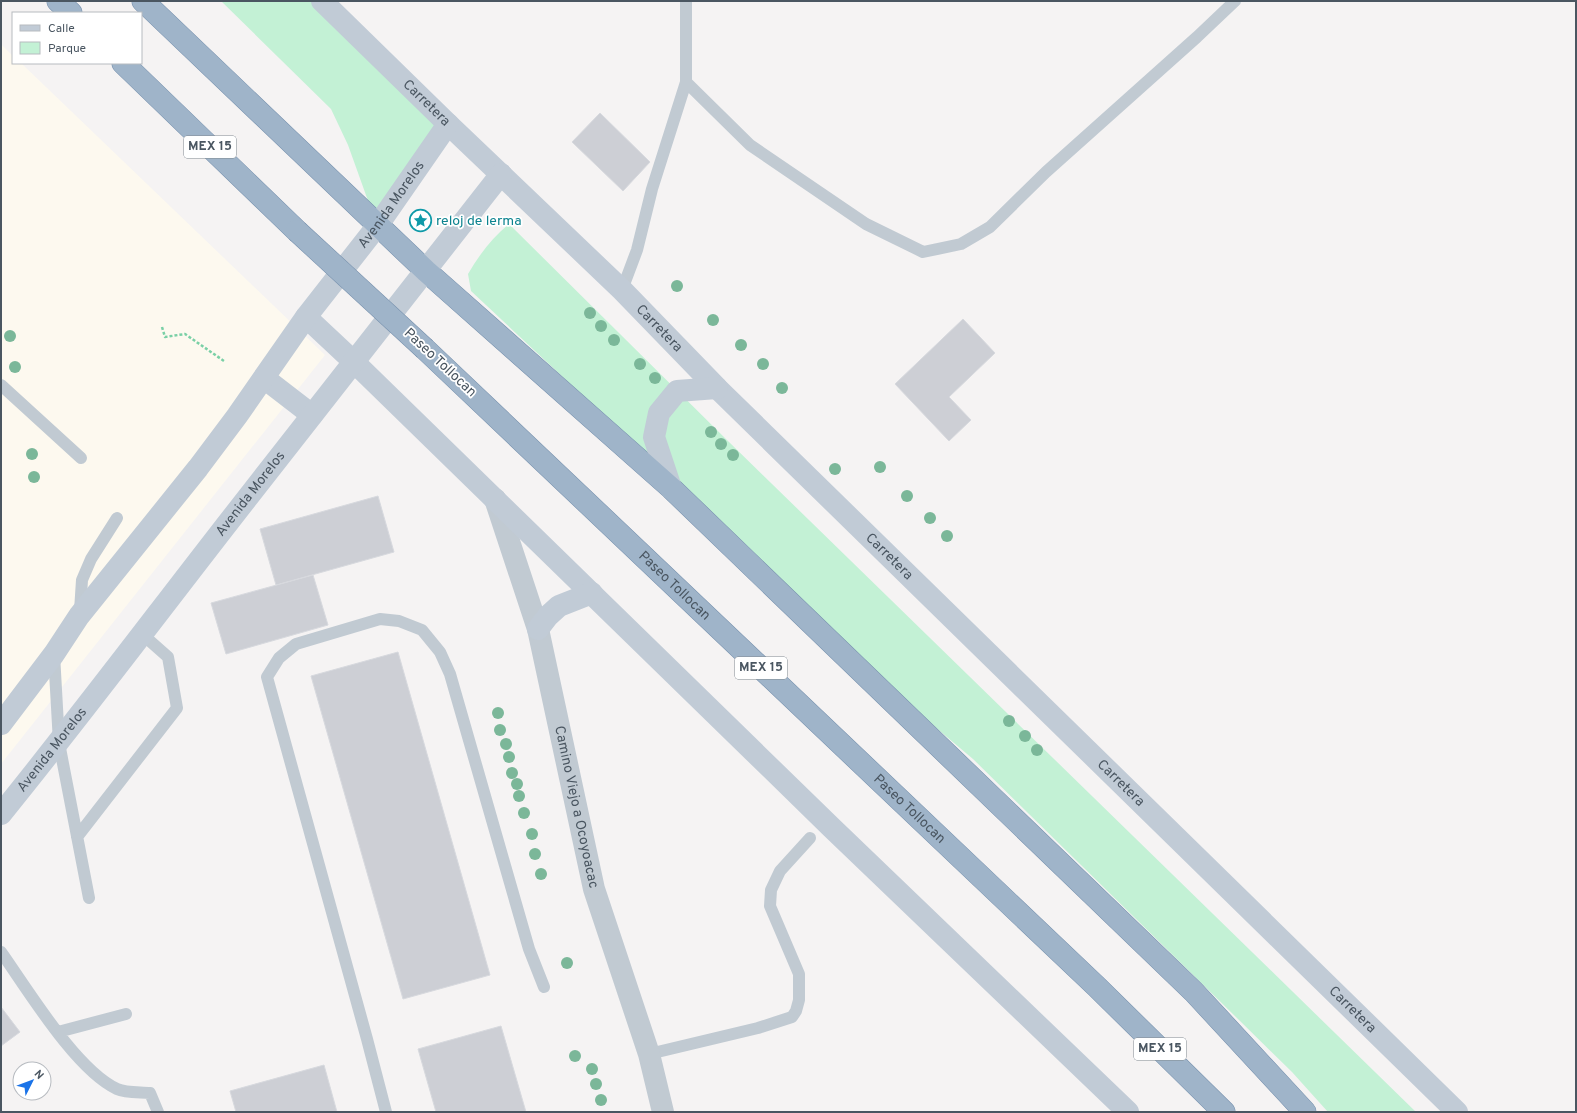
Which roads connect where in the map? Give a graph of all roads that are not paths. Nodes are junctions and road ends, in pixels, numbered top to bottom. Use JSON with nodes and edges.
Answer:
{"nodes":[{"id":1,"x":58,"y":1,"type":"edge"},
{"id":2,"x":143,"y":1,"type":"edge"},
{"id":3,"x":322,"y":1,"type":"edge"},
{"id":4,"x":686,"y":1,"type":"edge"},
{"id":5,"x":1235,"y":1,"type":"edge"},
{"id":6,"x":70,"y":12,"type":"edge"},
{"id":7,"x":124,"y":64,"type":"edge"},
{"id":8,"x":686,"y":82,"type":"junction"},
{"id":9,"x":448,"y":124,"type":"junction"},
{"id":10,"x":501,"y":174,"type":"junction"},
{"id":11,"x":378,"y":225,"type":"junction"},
{"id":12,"x":426,"y":271,"type":"junction"},
{"id":13,"x":622,"y":290,"type":"junction"},
{"id":14,"x":306,"y":317,"type":"junction"},
{"id":15,"x":353,"y":361,"type":"junction"},
{"id":16,"x":264,"y":378,"type":"junction"},
{"id":17,"x":1,"y":385,"type":"edge"},
{"id":18,"x":717,"y":388,"type":"junction"},
{"id":19,"x":312,"y":415,"type":"junction"},
{"id":20,"x":81,"y":458,"type":"dead end"},
{"id":21,"x":671,"y":488,"type":"junction"},
{"id":22,"x":496,"y":500,"type":"junction"},
{"id":23,"x":116,"y":518,"type":"dead end"},
{"id":24,"x":592,"y":593,"type":"junction"},
{"id":25,"x":79,"y":616,"type":"junction"},
{"id":26,"x":538,"y":629,"type":"junction"},
{"id":27,"x":142,"y":634,"type":"junction"},
{"id":28,"x":54,"y":654,"type":"junction"},
{"id":29,"x":1,"y":724,"type":"edge"},
{"id":30,"x":59,"y":743,"type":"junction"},
{"id":31,"x":1,"y":814,"type":"edge"},
{"id":32,"x":77,"y":837,"type":"junction"},
{"id":33,"x":810,"y":838,"type":"dead end"},
{"id":34,"x":89,"y":898,"type":"dead end"},
{"id":35,"x":1,"y":952,"type":"edge"},
{"id":36,"x":544,"y":987,"type":"dead end"},
{"id":37,"x":126,"y":1014,"type":"dead end"},
{"id":38,"x":58,"y":1032,"type":"junction"},
{"id":39,"x":649,"y":1054,"type":"junction"},
{"id":40,"x":162,"y":1100,"type":"dead end"},
{"id":41,"x":158,"y":1112,"type":"edge"},
{"id":42,"x":165,"y":1112,"type":"edge"},
{"id":43,"x":386,"y":1112,"type":"edge"},
{"id":44,"x":663,"y":1112,"type":"edge"},
{"id":45,"x":1128,"y":1112,"type":"edge"},
{"id":46,"x":1224,"y":1112,"type":"edge"},
{"id":47,"x":1305,"y":1112,"type":"edge"},
{"id":48,"x":1457,"y":1112,"type":"edge"}],
"edges":[{"from":1,"to":6,"type":"highway"},
{"from":2,"to":11,"type":"highway"},
{"from":3,"to":9,"type":"main road","name":"Carretera"},
{"from":4,"to":8,"type":"lane"},
{"from":5,"to":8,"type":"lane"},
{"from":7,"to":46,"type":"highway","name":"Paseo Tollocan","number":"MEX 15","bridge":true},
{"from":8,"to":13,"type":"lane"},
{"from":9,"to":10,"type":"main road","name":"Carretera"},
{"from":9,"to":11,"type":"main road","name":"Avenida Morelos"},
{"from":10,"to":12,"type":"main road","name":"Avenida Morelos"},
{"from":10,"to":13,"type":"main road","name":"Carretera"},
{"from":11,"to":12,"type":"highway"},
{"from":11,"to":14,"type":"main road","name":"Avenida Morelos"},
{"from":12,"to":15,"type":"main road","name":"Avenida Morelos"},
{"from":12,"to":21,"type":"highway"},
{"from":13,"to":18,"type":"main road","name":"Carretera"},
{"from":14,"to":15,"type":"main road"},
{"from":14,"to":16,"type":"main road","name":"Avenida Morelos"},
{"from":15,"to":19,"type":"main road","name":"Avenida Morelos"},
{"from":15,"to":22,"type":"main road"},
{"from":16,"to":19,"type":"main road"},
{"from":16,"to":25,"type":"main road","name":"Avenida Morelos"},
{"from":17,"to":20,"type":"lane"},
{"from":18,"to":21,"type":"main road"},
{"from":18,"to":48,"type":"main road","name":"Carretera"},
{"from":19,"to":27,"type":"main road","name":"Avenida Morelos"},
{"from":21,"to":47,"type":"highway"},
{"from":22,"to":24,"type":"main road"},
{"from":22,"to":26,"type":"street","name":"Camino Viejo a Ocoyoacac"},
{"from":23,"to":25,"type":"lane"},
{"from":24,"to":26,"type":"main road"},
{"from":24,"to":45,"type":"main road"},
{"from":25,"to":28,"type":"main road","name":"Avenida Morelos"},
{"from":26,"to":39,"type":"street","name":"Camino Viejo a Ocoyoacac"},
{"from":27,"to":30,"type":"main road","name":"Avenida Morelos"},
{"from":27,"to":32,"type":"lane"},
{"from":28,"to":29,"type":"main road","name":"Avenida Morelos"},
{"from":28,"to":30,"type":"lane"},
{"from":30,"to":31,"type":"main road","name":"Avenida Morelos"},
{"from":30,"to":32,"type":"lane"},
{"from":32,"to":34,"type":"lane"},
{"from":33,"to":39,"type":"lane"},
{"from":35,"to":38,"type":"lane"},
{"from":36,"to":43,"type":"lane"},
{"from":37,"to":38,"type":"lane"},
{"from":38,"to":41,"type":"lane"},
{"from":39,"to":44,"type":"street","name":"Camino Viejo a Ocoyoacac"},
{"from":40,"to":42,"type":"lane"}]}
